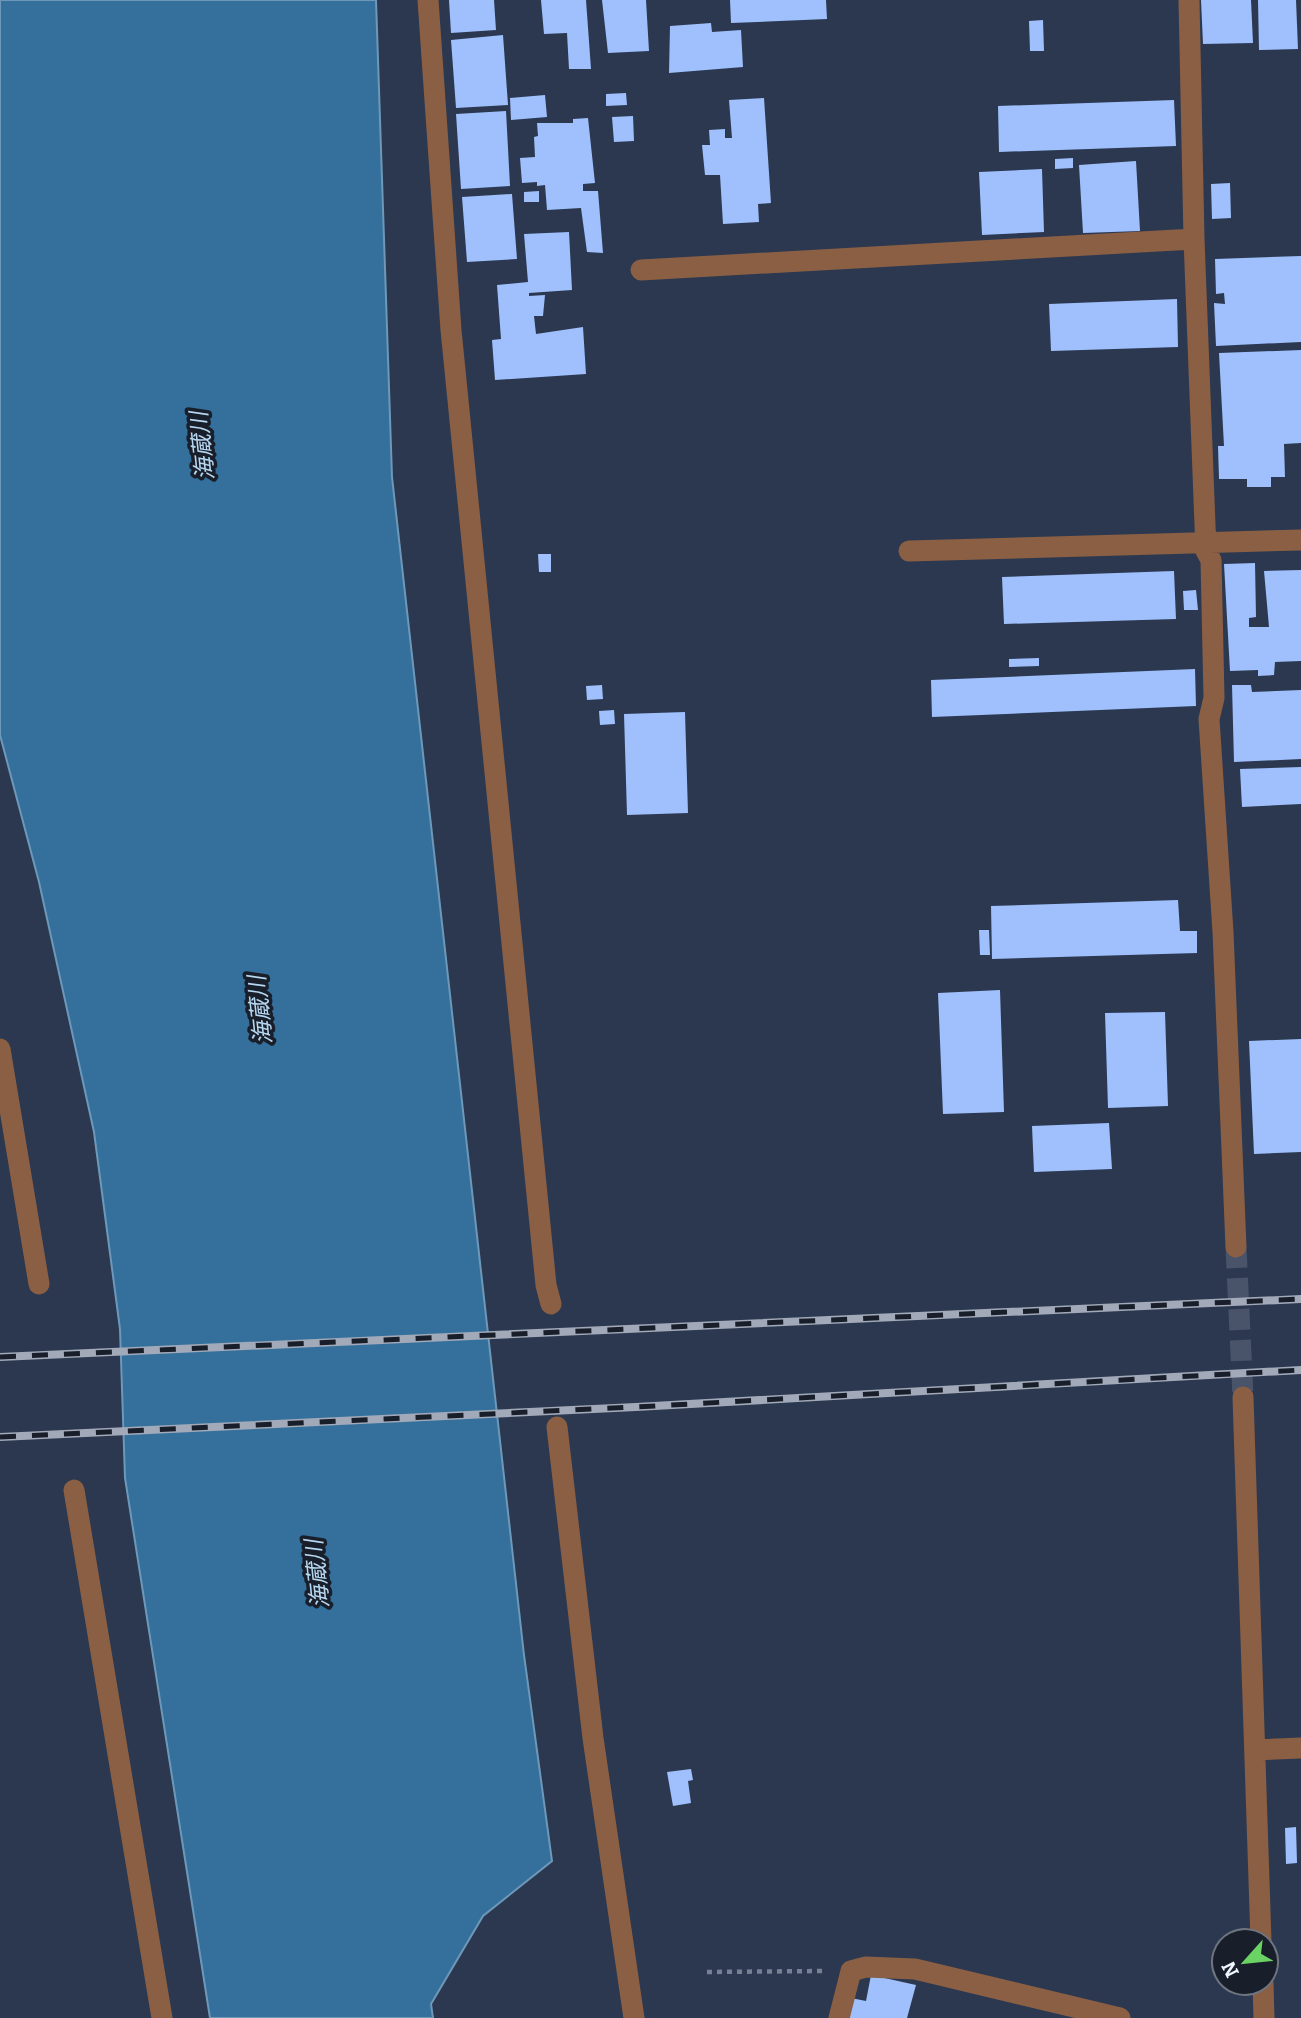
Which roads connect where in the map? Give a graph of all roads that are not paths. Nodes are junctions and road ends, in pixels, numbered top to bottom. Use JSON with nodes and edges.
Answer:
{"nodes":[{"id":1,"x":428,"y":0,"type":"edge"},
{"id":2,"x":1189,"y":0,"type":"edge"},
{"id":3,"x":1194,"y":239,"type":"junction"},
{"id":4,"x":641,"y":270,"type":"dead end"},
{"id":5,"x":1301,"y":540,"type":"edge"},
{"id":6,"x":1206,"y":542,"type":"junction"},
{"id":7,"x":909,"y":551,"type":"dead end"},
{"id":8,"x":0,"y":1049,"type":"edge"},
{"id":9,"x":1236,"y":1247,"type":"tunnel mouth"},
{"id":10,"x":39,"y":1284,"type":"dead end"},
{"id":11,"x":551,"y":1304,"type":"dead end"},
{"id":12,"x":1243,"y":1397,"type":"tunnel mouth"},
{"id":13,"x":557,"y":1427,"type":"dead end"},
{"id":14,"x":74,"y":1490,"type":"dead end"},
{"id":15,"x":1301,"y":1748,"type":"edge"},
{"id":16,"x":1255,"y":1750,"type":"junction"},
{"id":17,"x":1261,"y":1927,"type":"edge"},
{"id":18,"x":1263,"y":1997,"type":"edge"},
{"id":19,"x":162,"y":2018,"type":"edge"},
{"id":20,"x":634,"y":2018,"type":"edge"},
{"id":21,"x":839,"y":2018,"type":"edge"},
{"id":22,"x":1120,"y":2018,"type":"edge"},
{"id":23,"x":1264,"y":2018,"type":"edge"}],
"edges":[{"from":1,"to":11,"type":"street"},
{"from":2,"to":3,"type":"street"},
{"from":3,"to":4,"type":"street"},
{"from":3,"to":6,"type":"street"},
{"from":5,"to":6,"type":"street"},
{"from":6,"to":7,"type":"street"},
{"from":6,"to":9,"type":"street"},
{"from":8,"to":10,"type":"street"},
{"from":12,"to":16,"type":"street"},
{"from":13,"to":20,"type":"street"},
{"from":14,"to":19,"type":"street"},
{"from":15,"to":16,"type":"street"},
{"from":16,"to":17,"type":"street"},
{"from":18,"to":23,"type":"street"},
{"from":21,"to":22,"type":"street"}]}
